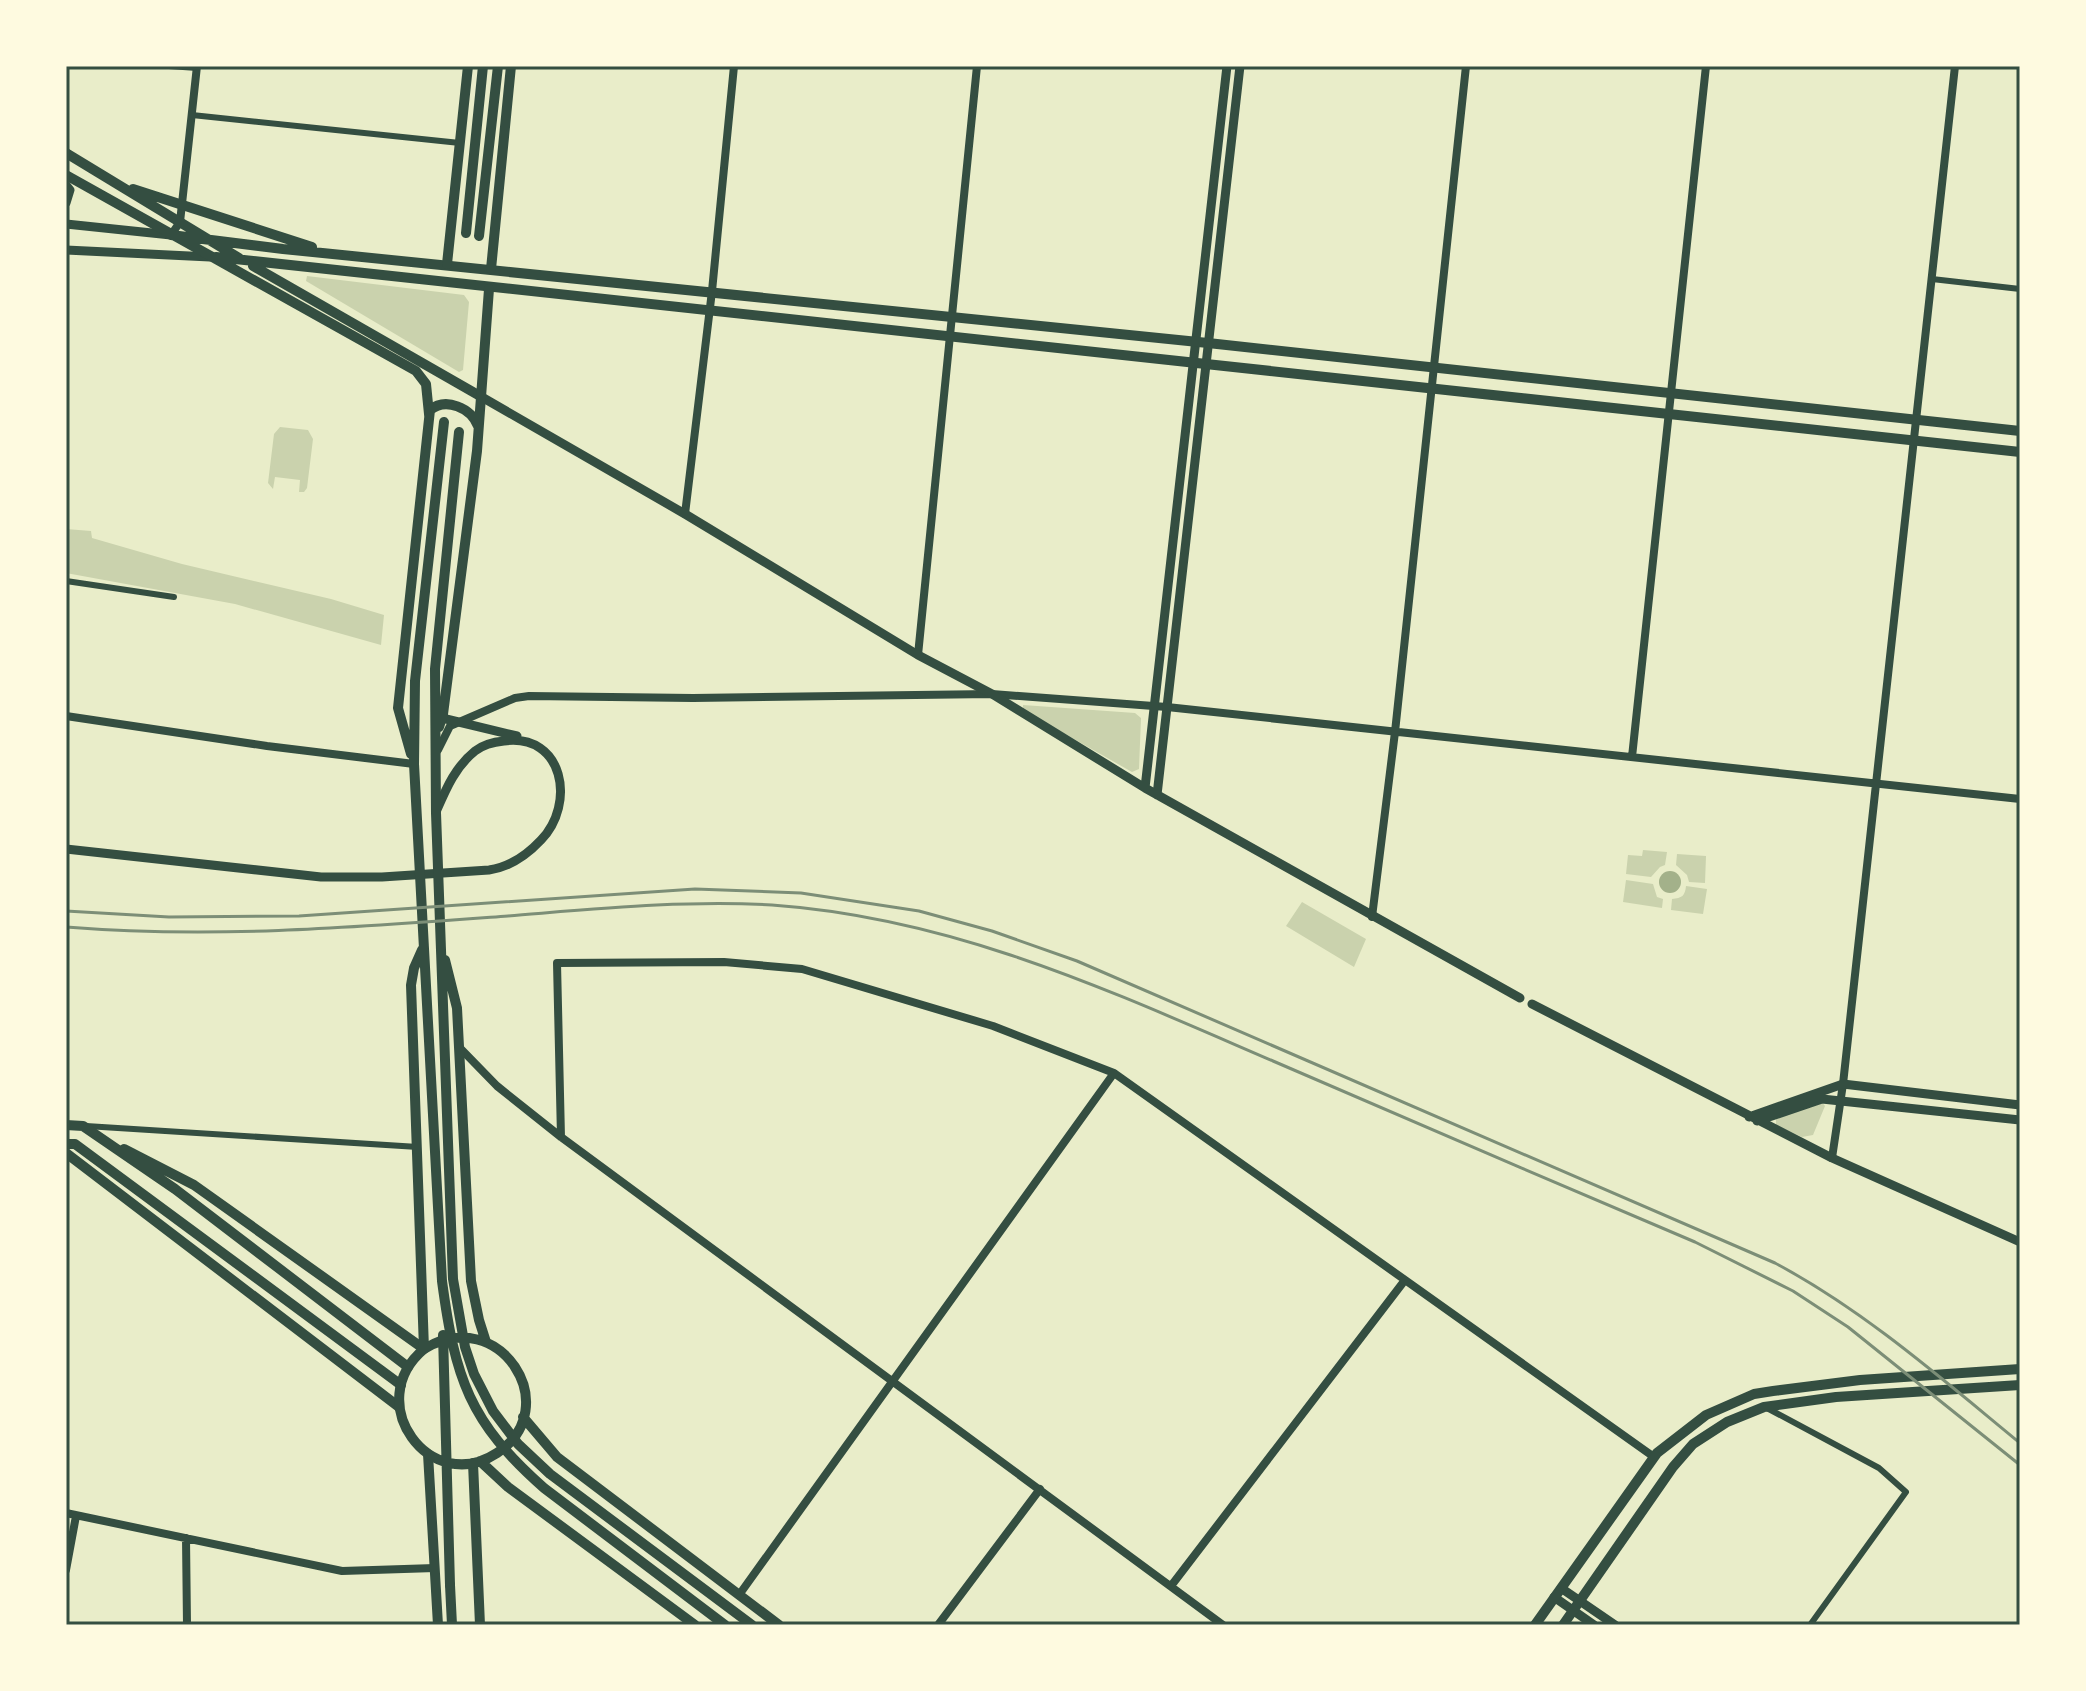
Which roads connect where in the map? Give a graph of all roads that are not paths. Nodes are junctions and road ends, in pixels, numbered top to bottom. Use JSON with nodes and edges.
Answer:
{"nodes":[{"id":1,"x":169,"y":66,"type":"edge"},
{"id":2,"x":468,"y":66,"type":"edge"},
{"id":3,"x":483,"y":66,"type":"edge"},
{"id":4,"x":498,"y":66,"type":"edge"},
{"id":5,"x":511,"y":66,"type":"edge"},
{"id":6,"x":734,"y":66,"type":"edge"},
{"id":7,"x":977,"y":66,"type":"edge"},
{"id":8,"x":1227,"y":66,"type":"edge"},
{"id":9,"x":1240,"y":66,"type":"edge"},
{"id":10,"x":1466,"y":66,"type":"edge"},
{"id":11,"x":1706,"y":66,"type":"edge"},
{"id":12,"x":1955,"y":66,"type":"edge"},
{"id":13,"x":197,"y":67,"type":"edge"},
{"id":14,"x":192,"y":115,"type":"junction"},
{"id":15,"x":460,"y":143,"type":"junction"},
{"id":16,"x":66,"y":153,"type":"edge"},
{"id":17,"x":66,"y":175,"type":"edge"},
{"id":18,"x":116,"y":183,"type":"junction"},
{"id":19,"x":66,"y":185,"type":"edge"},
{"id":20,"x":66,"y":203,"type":"edge"},
{"id":21,"x":182,"y":204,"type":"junction"},
{"id":22,"x":180,"y":222,"type":"junction"},
{"id":23,"x":66,"y":224,"type":"edge"},
{"id":24,"x":466,"y":233,"type":"dead end"},
{"id":25,"x":171,"y":235,"type":"junction"},
{"id":26,"x":479,"y":236,"type":"dead end"},
{"id":27,"x":204,"y":238,"type":"junction"},
{"id":28,"x":66,"y":250,"type":"edge"},
{"id":29,"x":329,"y":253,"type":"junction"},
{"id":30,"x":216,"y":257,"type":"junction"},
{"id":31,"x":247,"y":262,"type":"junction"},
{"id":32,"x":447,"y":264,"type":"junction"},
{"id":33,"x":491,"y":269,"type":"junction"},
{"id":34,"x":1932,"y":279,"type":"junction"},
{"id":35,"x":489,"y":289,"type":"junction"},
{"id":36,"x":2020,"y":289,"type":"edge"},
{"id":37,"x":712,"y":291,"type":"junction"},
{"id":38,"x":710,"y":310,"type":"junction"},
{"id":39,"x":950,"y":316,"type":"junction"},
{"id":40,"x":948,"y":335,"type":"junction"},
{"id":41,"x":1195,"y":342,"type":"junction"},
{"id":42,"x":1208,"y":343,"type":"junction"},
{"id":43,"x":1193,"y":362,"type":"junction"},
{"id":44,"x":1207,"y":364,"type":"junction"},
{"id":45,"x":1433,"y":368,"type":"junction"},
{"id":46,"x":1431,"y":388,"type":"junction"},
{"id":47,"x":1671,"y":394,"type":"junction"},
{"id":48,"x":480,"y":396,"type":"junction"},
{"id":49,"x":429,"y":414,"type":"junction"},
{"id":50,"x":1669,"y":415,"type":"junction"},
{"id":51,"x":1916,"y":419,"type":"junction"},
{"id":52,"x":444,"y":422,"type":"dead end"},
{"id":53,"x":478,"y":426,"type":"junction"},
{"id":54,"x":2020,"y":431,"type":"edge"},
{"id":55,"x":459,"y":432,"type":"dead end"},
{"id":56,"x":1914,"y":442,"type":"junction"},
{"id":57,"x":2020,"y":452,"type":"edge"},
{"id":58,"x":685,"y":514,"type":"junction"},
{"id":59,"x":66,"y":581,"type":"edge"},
{"id":60,"x":174,"y":597,"type":"dead end"},
{"id":61,"x":918,"y":655,"type":"junction"},
{"id":62,"x":992,"y":694,"type":"junction"},
{"id":63,"x":1154,"y":706,"type":"junction"},
{"id":64,"x":1167,"y":707,"type":"junction"},
{"id":65,"x":66,"y":716,"type":"edge"},
{"id":66,"x":442,"y":718,"type":"junction"},
{"id":67,"x":456,"y":722,"type":"junction"},
{"id":68,"x":1395,"y":732,"type":"junction"},
{"id":69,"x":435,"y":741,"type":"junction"},
{"id":70,"x":1632,"y":757,"type":"junction"},
{"id":71,"x":435,"y":758,"type":"junction"},
{"id":72,"x":414,"y":764,"type":"junction"},
{"id":73,"x":1877,"y":783,"type":"junction"},
{"id":74,"x":1145,"y":788,"type":"junction"},
{"id":75,"x":1157,"y":795,"type":"junction"},
{"id":76,"x":2020,"y":799,"type":"edge"},
{"id":77,"x":436,"y":813,"type":"junction"},
{"id":78,"x":66,"y":849,"type":"edge"},
{"id":79,"x":66,"y":855,"type":"edge"},
{"id":80,"x":1372,"y":917,"type":"junction"},
{"id":81,"x":440,"y":943,"type":"junction"},
{"id":82,"x":424,"y":945,"type":"junction"},
{"id":83,"x":1520,"y":998,"type":"dead end"},
{"id":84,"x":1532,"y":1004,"type":"dead end"},
{"id":85,"x":458,"y":1046,"type":"junction"},
{"id":86,"x":1114,"y":1073,"type":"junction"},
{"id":87,"x":1843,"y":1084,"type":"junction"},
{"id":88,"x":1841,"y":1102,"type":"junction"},
{"id":89,"x":2020,"y":1105,"type":"edge"},
{"id":90,"x":1753,"y":1119,"type":"junction"},
{"id":91,"x":2020,"y":1120,"type":"edge"},
{"id":92,"x":66,"y":1125,"type":"edge"},
{"id":93,"x":83,"y":1126,"type":"junction"},
{"id":94,"x":561,"y":1137,"type":"junction"},
{"id":95,"x":99,"y":1138,"type":"junction"},
{"id":96,"x":71,"y":1144,"type":"edge"},
{"id":97,"x":418,"y":1147,"type":"junction"},
{"id":98,"x":66,"y":1153,"type":"edge"},
{"id":99,"x":1832,"y":1158,"type":"junction"},
{"id":100,"x":2020,"y":1242,"type":"edge"},
{"id":101,"x":1405,"y":1280,"type":"junction"},
{"id":102,"x":442,"y":1281,"type":"junction"},
{"id":103,"x":486,"y":1342,"type":"junction"},
{"id":104,"x":424,"y":1349,"type":"junction"},
{"id":105,"x":408,"y":1367,"type":"junction"},
{"id":106,"x":2020,"y":1369,"type":"edge"},
{"id":107,"x":891,"y":1380,"type":"junction"},
{"id":108,"x":401,"y":1385,"type":"junction"},
{"id":109,"x":2020,"y":1385,"type":"edge"},
{"id":110,"x":399,"y":1407,"type":"junction"},
{"id":111,"x":1764,"y":1407,"type":"junction"},
{"id":112,"x":523,"y":1417,"type":"junction"},
{"id":113,"x":428,"y":1454,"type":"junction"},
{"id":114,"x":1656,"y":1455,"type":"junction"},
{"id":115,"x":477,"y":1462,"type":"junction"},
{"id":116,"x":1040,"y":1489,"type":"junction"},
{"id":117,"x":66,"y":1513,"type":"edge"},
{"id":118,"x":76,"y":1516,"type":"junction"},
{"id":119,"x":186,"y":1538,"type":"junction"},
{"id":120,"x":435,"y":1568,"type":"junction"},
{"id":121,"x":66,"y":1570,"type":"edge"},
{"id":122,"x":1171,"y":1586,"type":"junction"},
{"id":123,"x":1558,"y":1593,"type":"junction"},
{"id":124,"x":739,"y":1595,"type":"junction"},
{"id":125,"x":1577,"y":1606,"type":"junction"},
{"id":126,"x":187,"y":1625,"type":"edge"},
{"id":127,"x":438,"y":1625,"type":"edge"},
{"id":128,"x":452,"y":1625,"type":"edge"},
{"id":129,"x":480,"y":1625,"type":"edge"},
{"id":130,"x":695,"y":1625,"type":"edge"},
{"id":131,"x":725,"y":1625,"type":"edge"},
{"id":132,"x":752,"y":1625,"type":"edge"},
{"id":133,"x":779,"y":1625,"type":"edge"},
{"id":134,"x":938,"y":1625,"type":"edge"},
{"id":135,"x":1223,"y":1625,"type":"edge"},
{"id":136,"x":1535,"y":1625,"type":"edge"},
{"id":137,"x":1563,"y":1625,"type":"edge"},
{"id":138,"x":1594,"y":1625,"type":"edge"},
{"id":139,"x":1615,"y":1625,"type":"edge"},
{"id":140,"x":1810,"y":1625,"type":"edge"}],
"edges":[{"from":1,"to":13,"type":"street"},
{"from":2,"to":15,"type":"main road"},
{"from":3,"to":24,"type":"main road"},
{"from":4,"to":26,"type":"main road"},
{"from":5,"to":33,"type":"main road"},
{"from":6,"to":37,"type":"street"},
{"from":7,"to":39,"type":"street"},
{"from":8,"to":41,"type":"main road"},
{"from":9,"to":42,"type":"main road"},
{"from":10,"to":45,"type":"street"},
{"from":11,"to":47,"type":"street"},
{"from":12,"to":34,"type":"street"},
{"from":13,"to":14,"type":"street"},
{"from":14,"to":15,"type":"street"},
{"from":14,"to":21,"type":"street"},
{"from":15,"to":32,"type":"main road"},
{"from":16,"to":18,"type":"main road"},
{"from":17,"to":25,"type":"main road"},
{"from":18,"to":21,"type":"main road"},
{"from":18,"to":22,"type":"main road"},
{"from":19,"to":20,"type":"main road"},
{"from":21,"to":22,"type":"street"},
{"from":21,"to":29,"type":"main road"},
{"from":22,"to":25,"type":"street"},
{"from":22,"to":27,"type":"main road"},
{"from":23,"to":25,"type":"main road"},
{"from":25,"to":27,"type":"main road"},
{"from":25,"to":30,"type":"main road"},
{"from":27,"to":29,"type":"main road"},
{"from":27,"to":31,"type":"main road"},
{"from":28,"to":30,"type":"main road"},
{"from":29,"to":32,"type":"main road"},
{"from":30,"to":31,"type":"main road"},
{"from":30,"to":49,"type":"main road"},
{"from":31,"to":35,"type":"main road"},
{"from":31,"to":48,"type":"main road"},
{"from":32,"to":33,"type":"main road"},
{"from":33,"to":37,"type":"main road"},
{"from":34,"to":36,"type":"street"},
{"from":34,"to":51,"type":"street"},
{"from":35,"to":38,"type":"main road"},
{"from":35,"to":48,"type":"main road"},
{"from":37,"to":38,"type":"street"},
{"from":37,"to":39,"type":"main road"},
{"from":38,"to":40,"type":"main road"},
{"from":38,"to":58,"type":"street"},
{"from":39,"to":40,"type":"street"},
{"from":39,"to":41,"type":"main road"},
{"from":40,"to":43,"type":"main road"},
{"from":40,"to":61,"type":"street"},
{"from":41,"to":42,"type":"main road"},
{"from":41,"to":43,"type":"main road"},
{"from":42,"to":44,"type":"main road"},
{"from":42,"to":45,"type":"main road"},
{"from":43,"to":44,"type":"main road"},
{"from":43,"to":63,"type":"main road"},
{"from":44,"to":46,"type":"main road"},
{"from":44,"to":64,"type":"main road"},
{"from":45,"to":46,"type":"street"},
{"from":45,"to":47,"type":"main road"},
{"from":46,"to":50,"type":"main road"},
{"from":46,"to":68,"type":"street"},
{"from":47,"to":50,"type":"street"},
{"from":47,"to":51,"type":"main road"},
{"from":48,"to":53,"type":"main road"},
{"from":48,"to":58,"type":"main road"},
{"from":49,"to":53,"type":"main road"},
{"from":49,"to":72,"type":"main road"},
{"from":50,"to":56,"type":"main road"},
{"from":50,"to":70,"type":"street"},
{"from":51,"to":54,"type":"main road"},
{"from":51,"to":56,"type":"street"},
{"from":52,"to":72,"type":"main road"},
{"from":53,"to":66,"type":"main road"},
{"from":55,"to":69,"type":"main road"},
{"from":56,"to":57,"type":"main road"},
{"from":56,"to":73,"type":"street"},
{"from":58,"to":61,"type":"main road"},
{"from":59,"to":60,"type":"street"},
{"from":61,"to":62,"type":"main road"},
{"from":62,"to":63,"type":"street"},
{"from":62,"to":67,"type":"street"},
{"from":62,"to":74,"type":"main road"},
{"from":63,"to":64,"type":"street"},
{"from":63,"to":74,"type":"main road"},
{"from":64,"to":68,"type":"street"},
{"from":64,"to":75,"type":"main road"},
{"from":65,"to":72,"type":"street"},
{"from":66,"to":67,"type":"main road"},
{"from":66,"to":69,"type":"main road"},
{"from":67,"to":71,"type":"street"},
{"from":67,"to":79,"type":"main road"},
{"from":68,"to":70,"type":"street"},
{"from":68,"to":80,"type":"street"},
{"from":69,"to":71,"type":"main road"},
{"from":70,"to":73,"type":"street"},
{"from":71,"to":77,"type":"main road"},
{"from":72,"to":82,"type":"main road"},
{"from":73,"to":76,"type":"street"},
{"from":73,"to":87,"type":"street"},
{"from":74,"to":75,"type":"main road"},
{"from":75,"to":80,"type":"main road"},
{"from":77,"to":78,"type":"main road"},
{"from":77,"to":81,"type":"main road"},
{"from":80,"to":83,"type":"main road"},
{"from":81,"to":85,"type":"main road"},
{"from":81,"to":132,"type":"main road"},
{"from":82,"to":97,"type":"main road"},
{"from":82,"to":102,"type":"main road"},
{"from":84,"to":90,"type":"main road"},
{"from":85,"to":94,"type":"street"},
{"from":85,"to":103,"type":"main road"},
{"from":86,"to":94,"type":"street"},
{"from":86,"to":101,"type":"street"},
{"from":86,"to":107,"type":"street"},
{"from":87,"to":88,"type":"street"},
{"from":87,"to":89,"type":"main road"},
{"from":87,"to":90,"type":"main road"},
{"from":88,"to":90,"type":"main road"},
{"from":88,"to":91,"type":"main road"},
{"from":88,"to":99,"type":"street"},
{"from":90,"to":99,"type":"main road"},
{"from":92,"to":93,"type":"main road"},
{"from":93,"to":95,"type":"main road"},
{"from":93,"to":97,"type":"street"},
{"from":94,"to":107,"type":"street"},
{"from":95,"to":104,"type":"main road"},
{"from":95,"to":105,"type":"main road"},
{"from":96,"to":108,"type":"main road"},
{"from":97,"to":104,"type":"main road"},
{"from":98,"to":110,"type":"main road"},
{"from":99,"to":100,"type":"main road"},
{"from":101,"to":114,"type":"street"},
{"from":101,"to":122,"type":"street"},
{"from":102,"to":128,"type":"main road"},
{"from":102,"to":131,"type":"main road"},
{"from":103,"to":104,"type":"main road"},
{"from":103,"to":112,"type":"main road"},
{"from":104,"to":105,"type":"main road"},
{"from":105,"to":108,"type":"main road"},
{"from":106,"to":114,"type":"main road"},
{"from":107,"to":116,"type":"street"},
{"from":107,"to":124,"type":"street"},
{"from":108,"to":110,"type":"main road"},
{"from":109,"to":111,"type":"main road"},
{"from":110,"to":113,"type":"main road"},
{"from":111,"to":125,"type":"main road"},
{"from":111,"to":140,"type":"street"},
{"from":112,"to":115,"type":"main road"},
{"from":112,"to":124,"type":"main road"},
{"from":113,"to":115,"type":"main road"},
{"from":113,"to":120,"type":"main road"},
{"from":114,"to":123,"type":"main road"},
{"from":115,"to":129,"type":"main road"},
{"from":115,"to":130,"type":"main road"},
{"from":116,"to":122,"type":"street"},
{"from":116,"to":134,"type":"street"},
{"from":117,"to":118,"type":"street"},
{"from":118,"to":119,"type":"street"},
{"from":118,"to":121,"type":"street"},
{"from":119,"to":120,"type":"street"},
{"from":119,"to":126,"type":"street"},
{"from":120,"to":127,"type":"main road"},
{"from":122,"to":135,"type":"street"},
{"from":123,"to":125,"type":"main road"},
{"from":123,"to":136,"type":"main road"},
{"from":124,"to":133,"type":"main road"},
{"from":125,"to":137,"type":"main road"},
{"from":125,"to":138,"type":"main road"},
{"from":125,"to":139,"type":"main road"}]}
